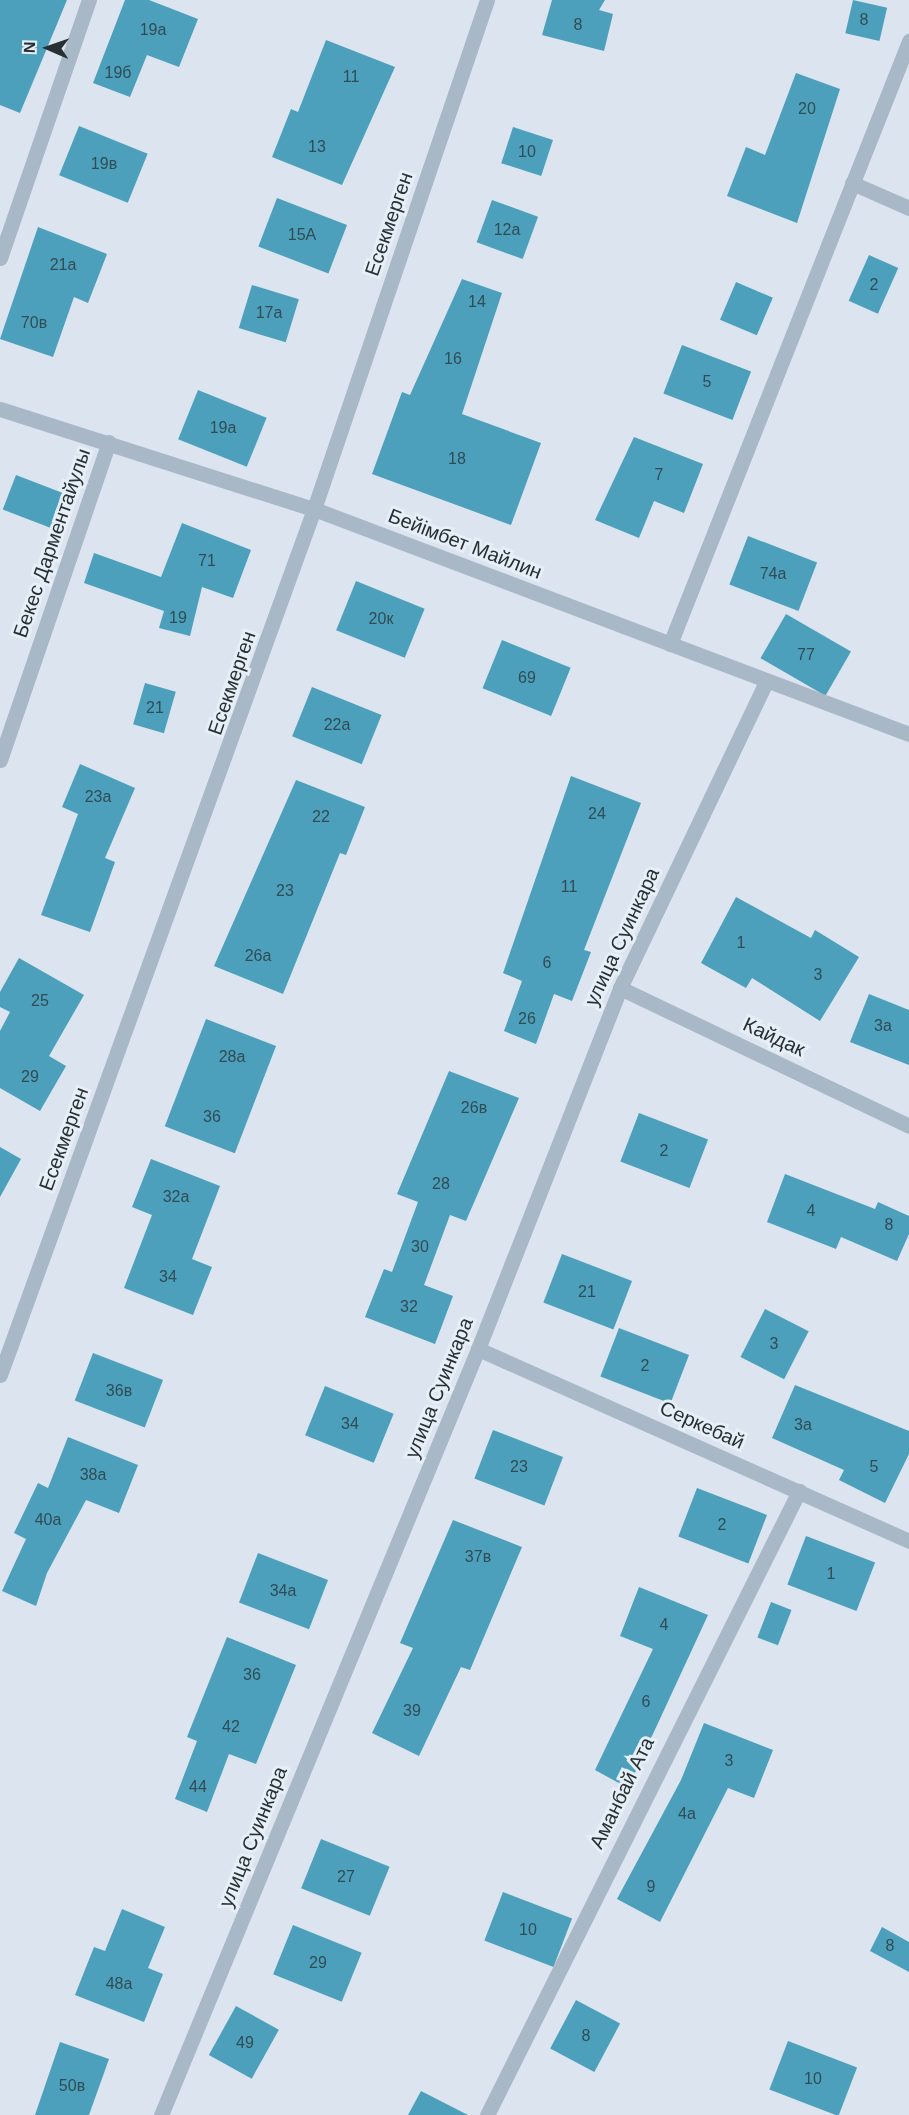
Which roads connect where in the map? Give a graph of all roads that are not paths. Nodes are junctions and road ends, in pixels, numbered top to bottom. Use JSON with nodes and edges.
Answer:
{"nodes":[{"id":1,"x":88,"y":0,"type":"edge"},
{"id":2,"x":487,"y":0,"type":"edge"},
{"id":3,"x":909,"y":41,"type":"edge"},
{"id":4,"x":852,"y":183,"type":"junction"},
{"id":5,"x":909,"y":208,"type":"edge"},
{"id":6,"x":0,"y":258,"type":"edge"},
{"id":7,"x":0,"y":409,"type":"edge"},
{"id":8,"x":109,"y":442,"type":"junction"},
{"id":9,"x":314,"y":509,"type":"junction"},
{"id":10,"x":670,"y":645,"type":"junction"},
{"id":11,"x":766,"y":682,"type":"junction"},
{"id":12,"x":909,"y":734,"type":"edge"},
{"id":13,"x":0,"y":760,"type":"edge"},
{"id":14,"x":620,"y":988,"type":"junction"},
{"id":15,"x":909,"y":1126,"type":"edge"},
{"id":16,"x":478,"y":1350,"type":"junction"},
{"id":17,"x":0,"y":1375,"type":"edge"},
{"id":18,"x":799,"y":1491,"type":"junction"},
{"id":19,"x":909,"y":1540,"type":"edge"},
{"id":20,"x":161,"y":2115,"type":"edge"},
{"id":21,"x":487,"y":2115,"type":"edge"}],
"edges":[{"from":1,"to":6,"type":"street"},
{"from":2,"to":9,"type":"street","name":"Eсекмерген"},
{"from":3,"to":4,"type":"street"},
{"from":4,"to":5,"type":"street"},
{"from":4,"to":10,"type":"street"},
{"from":7,"to":8,"type":"street","name":"Бейімбет Майлин"},
{"from":8,"to":9,"type":"street","name":"Бейімбет Майлин"},
{"from":8,"to":13,"type":"street","name":"Бекес Дарментайулы"},
{"from":9,"to":10,"type":"street","name":"Бейімбет Майлин"},
{"from":9,"to":17,"type":"street","name":"Eсекмерген"},
{"from":10,"to":11,"type":"street","name":"Бейімбет Майлин"},
{"from":11,"to":12,"type":"street","name":"Бейімбет Майлин"},
{"from":11,"to":14,"type":"street","name":"улица Суинкара"},
{"from":14,"to":15,"type":"street","name":"Кайдак"},
{"from":14,"to":16,"type":"street","name":"улица Суинкара"},
{"from":16,"to":18,"type":"street","name":"Серкебай"},
{"from":16,"to":20,"type":"street","name":"улица Суинкара"},
{"from":18,"to":19,"type":"street","name":"Серкебай"},
{"from":18,"to":21,"type":"street","name":"Аманбай Ата"}]}
